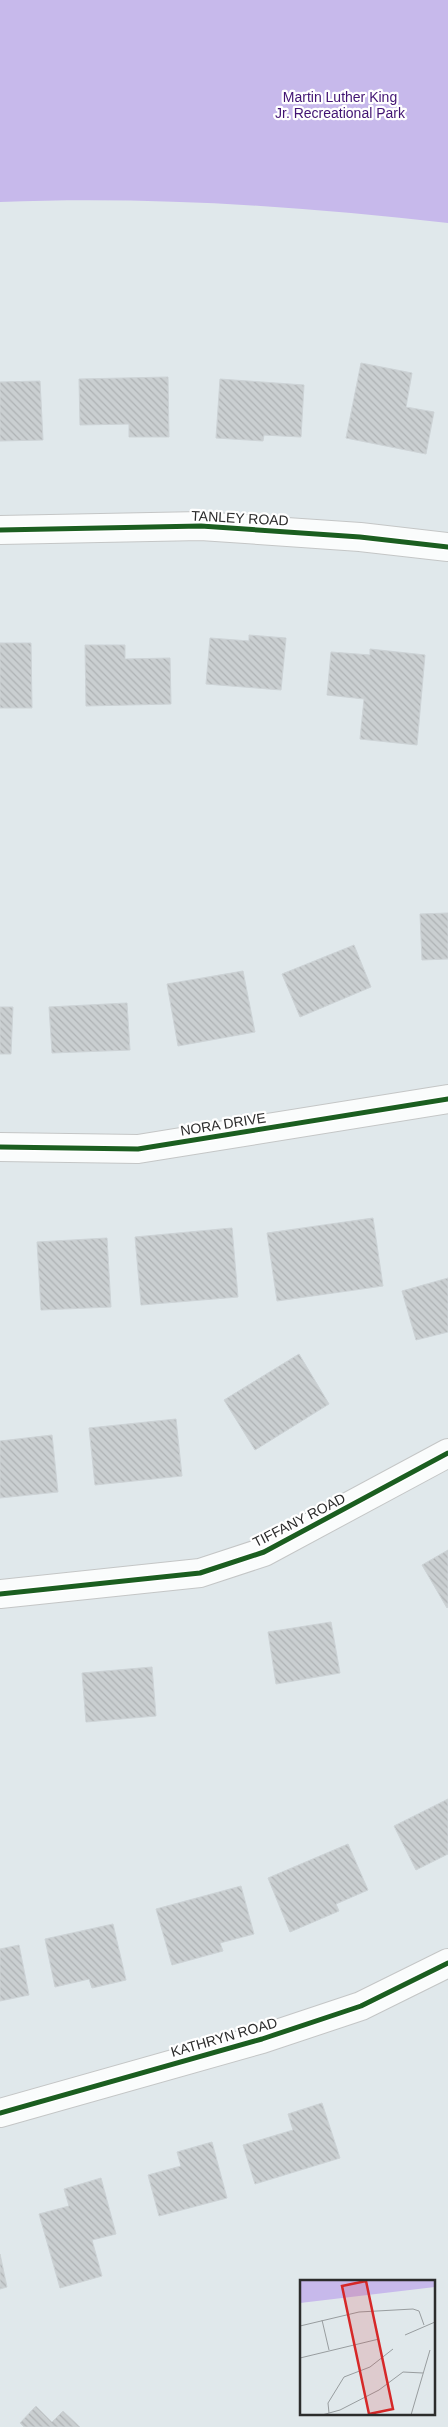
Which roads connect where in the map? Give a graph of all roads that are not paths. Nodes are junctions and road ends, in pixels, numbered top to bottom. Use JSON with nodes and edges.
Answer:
{"nodes":[{"id":1,"x":0,"y":530,"type":"edge"},
{"id":2,"x":448,"y":547,"type":"edge"},
{"id":3,"x":448,"y":1099,"type":"edge"},
{"id":4,"x":0,"y":1147,"type":"edge"},
{"id":5,"x":448,"y":1453,"type":"edge"},
{"id":6,"x":0,"y":1594,"type":"edge"},
{"id":7,"x":448,"y":1963,"type":"edge"},
{"id":8,"x":0,"y":2112,"type":"edge"}],
"edges":[{"from":1,"to":2,"type":"street","name":"TANLEY ROAD"},
{"from":3,"to":4,"type":"street","name":"NORA DRIVE"},
{"from":5,"to":6,"type":"street","name":"TIFFANY ROAD"},
{"from":7,"to":8,"type":"street","name":"KATHRYN ROAD"}]}
